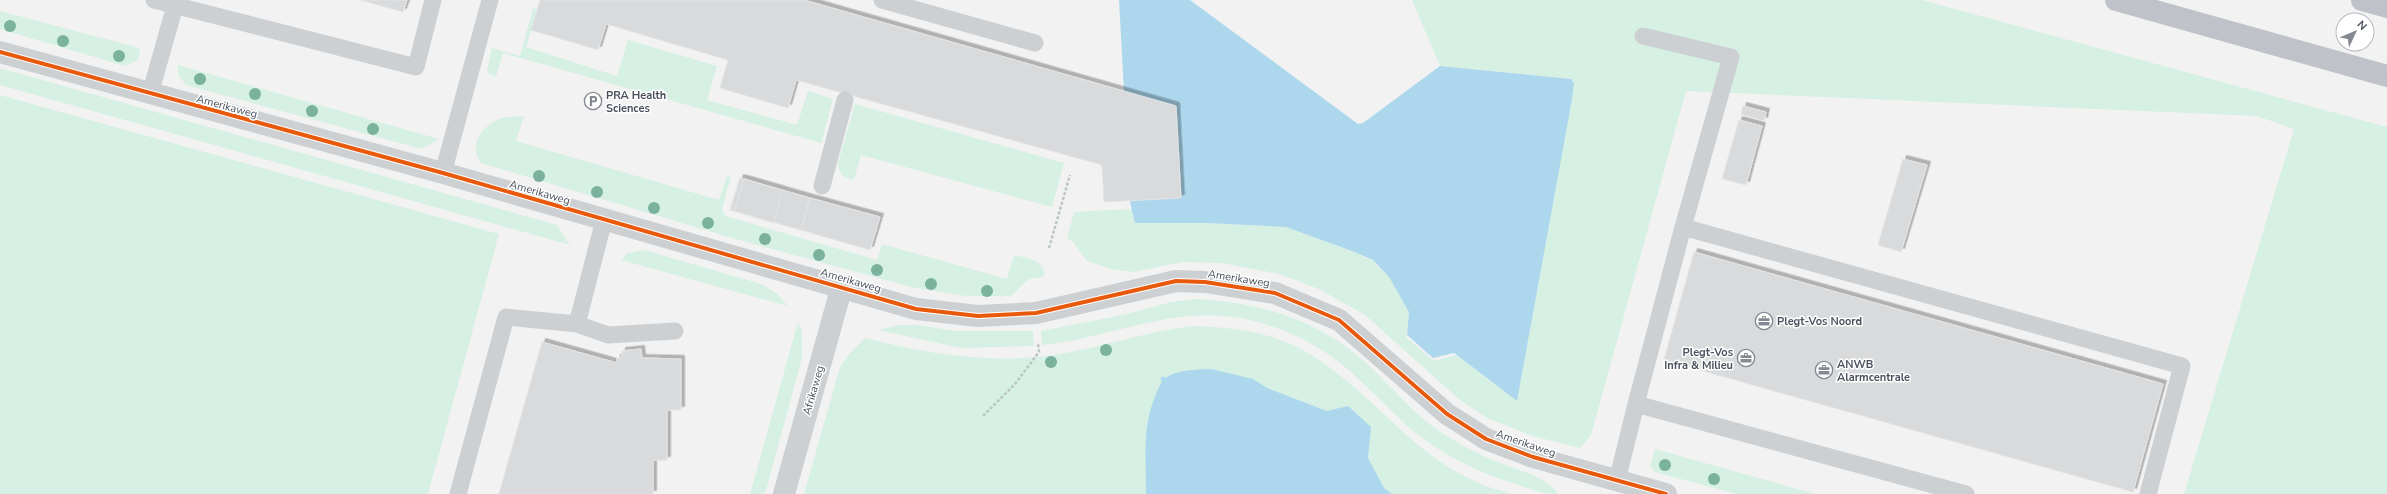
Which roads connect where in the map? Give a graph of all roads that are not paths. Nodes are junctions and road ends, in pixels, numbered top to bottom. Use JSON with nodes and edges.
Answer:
{"nodes":[{"id":1,"x":154,"y":0,"type":"edge"},
{"id":2,"x":433,"y":0,"type":"edge"},
{"id":3,"x":490,"y":0,"type":"edge"},
{"id":4,"x":882,"y":0,"type":"edge"},
{"id":5,"x":2116,"y":0,"type":"edge"},
{"id":6,"x":2362,"y":0,"type":"edge"},
{"id":7,"x":175,"y":6,"type":"junction"},
{"id":8,"x":2387,"y":7,"type":"edge"},
{"id":9,"x":1643,"y":36,"type":"dead end"},
{"id":10,"x":1035,"y":43,"type":"dead end"},
{"id":11,"x":0,"y":52,"type":"edge"},
{"id":12,"x":2387,"y":76,"type":"edge"},
{"id":13,"x":150,"y":94,"type":"junction"},
{"id":14,"x":844,"y":100,"type":"dead end"},
{"id":15,"x":443,"y":173,"type":"junction"},
{"id":16,"x":822,"y":186,"type":"dead end"},
{"id":17,"x":604,"y":220,"type":"junction"},
{"id":18,"x":1683,"y":227,"type":"junction"},
{"id":19,"x":842,"y":286,"type":"junction"},
{"id":20,"x":577,"y":324,"type":"junction"},
{"id":21,"x":675,"y":331,"type":"dead end"},
{"id":22,"x":1636,"y":404,"type":"junction"},
{"id":23,"x":1615,"y":487,"type":"edge"},
{"id":24,"x":458,"y":494,"type":"edge"},
{"id":25,"x":784,"y":494,"type":"edge"},
{"id":26,"x":1666,"y":494,"type":"edge"},
{"id":27,"x":1966,"y":494,"type":"edge"},
{"id":28,"x":2148,"y":494,"type":"edge"}],
"edges":[{"from":1,"to":7,"type":"lane"},
{"from":2,"to":7,"type":"lane"},
{"from":3,"to":15,"type":"lane"},
{"from":4,"to":10,"type":"lane"},
{"from":5,"to":12,"type":"highway"},
{"from":6,"to":8,"type":"highway"},
{"from":7,"to":13,"type":"lane"},
{"from":9,"to":18,"type":"lane"},
{"from":11,"to":13,"type":"street","name":"Amerikaweg"},
{"from":13,"to":15,"type":"street","name":"Amerikaweg"},
{"from":14,"to":16,"type":"lane"},
{"from":15,"to":17,"type":"street","name":"Amerikaweg"},
{"from":17,"to":19,"type":"street","name":"Amerikaweg"},
{"from":17,"to":20,"type":"lane"},
{"from":18,"to":22,"type":"lane"},
{"from":18,"to":28,"type":"lane"},
{"from":19,"to":23,"type":"street","name":"Amerikaweg"},
{"from":19,"to":25,"type":"street","name":"Afrikaweg"},
{"from":20,"to":21,"type":"lane"},
{"from":20,"to":24,"type":"lane"},
{"from":22,"to":23,"type":"lane"},
{"from":22,"to":27,"type":"lane"},
{"from":23,"to":26,"type":"street","name":"Amerikaweg"}]}
